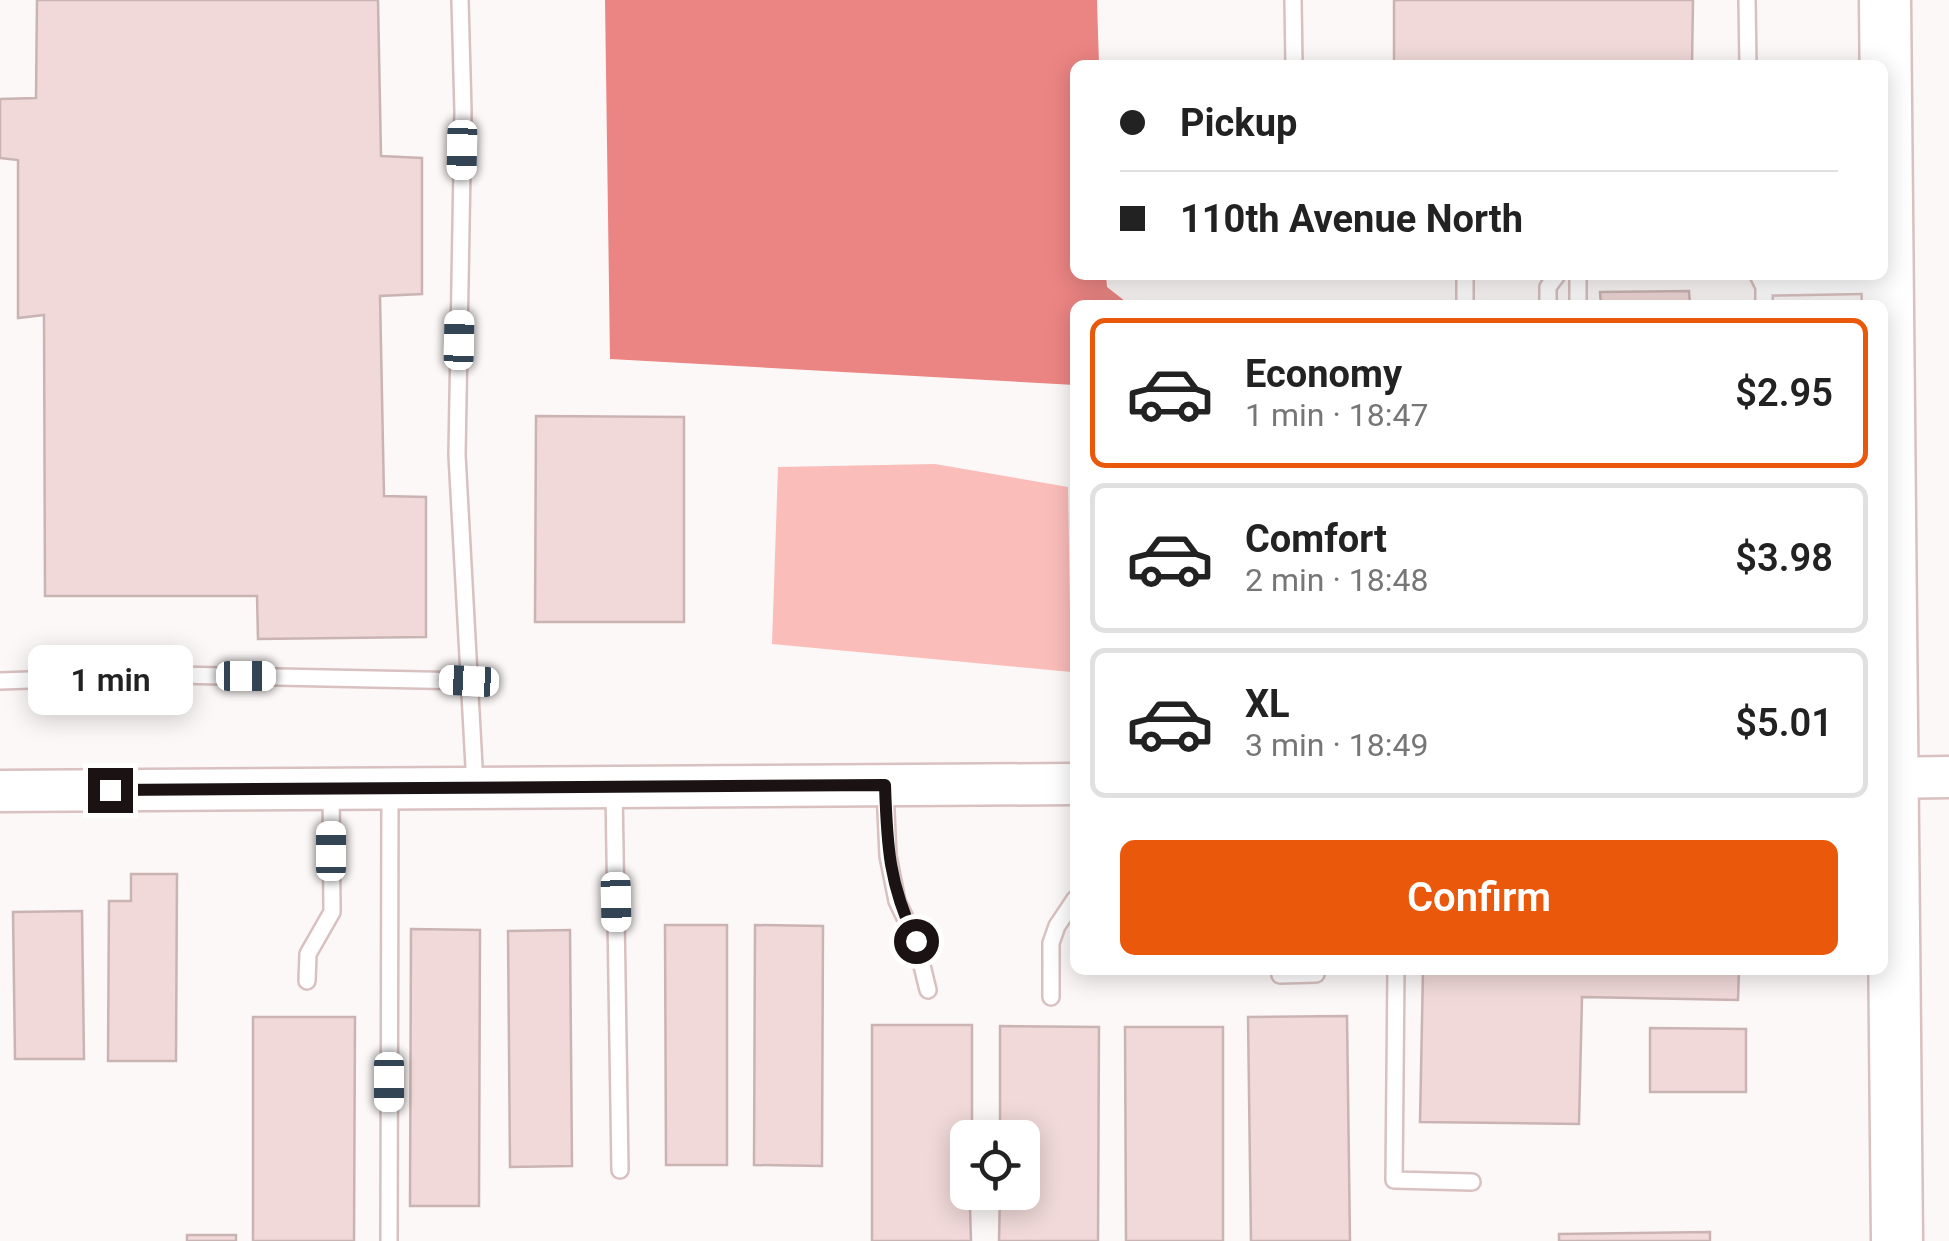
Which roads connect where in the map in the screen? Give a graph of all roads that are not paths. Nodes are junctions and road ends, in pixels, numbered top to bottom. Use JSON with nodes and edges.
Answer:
{"nodes":[{"id":1,"x":460,"y":0,"type":"edge"},
{"id":2,"x":1293,"y":0,"type":"edge"},
{"id":3,"x":1747,"y":0,"type":"edge"},
{"id":4,"x":1885,"y":0,"type":"edge"},
{"id":5,"x":1294,"y":60,"type":"edge"},
{"id":6,"x":1748,"y":60,"type":"edge"},
{"id":7,"x":1885,"y":60,"type":"edge"},
{"id":8,"x":1888,"y":280,"type":"edge"},
{"id":9,"x":1761,"y":281,"type":"edge"},
{"id":10,"x":1888,"y":285,"type":"junction"},
{"id":11,"x":1888,"y":300,"type":"edge"},
{"id":12,"x":0,"y":681,"type":"edge"},
{"id":13,"x":469,"y":681,"type":"junction"},
{"id":14,"x":1888,"y":778,"type":"edge"},
{"id":15,"x":1949,"y":778,"type":"edge"},
{"id":16,"x":1070,"y":784,"type":"edge"},
{"id":17,"x":885,"y":785,"type":"junction"},
{"id":18,"x":614,"y":787,"type":"junction"},
{"id":19,"x":390,"y":788,"type":"junction"},
{"id":20,"x":475,"y":788,"type":"junction"},
{"id":21,"x":331,"y":789,"type":"junction"},
{"id":22,"x":0,"y":791,"type":"edge"},
{"id":23,"x":1070,"y":907,"type":"edge"},
{"id":24,"x":1889,"y":909,"type":"edge"},
{"id":25,"x":1396,"y":975,"type":"edge"},
{"id":26,"x":306,"y":981,"type":"dead end"},
{"id":27,"x":928,"y":990,"type":"dead end"},
{"id":28,"x":1051,"y":997,"type":"dead end"},
{"id":29,"x":620,"y":1170,"type":"dead end"},
{"id":30,"x":1472,"y":1182,"type":"dead end"},
{"id":31,"x":390,"y":1241,"type":"edge"},
{"id":32,"x":1897,"y":1241,"type":"edge"}],
"edges":[{"from":1,"to":13,"type":"lane"},
{"from":2,"to":5,"type":"lane"},
{"from":3,"to":6,"type":"lane"},
{"from":4,"to":7,"type":"main road"},
{"from":8,"to":10,"type":"main road"},
{"from":9,"to":10,"type":"lane"},
{"from":10,"to":11,"type":"main road"},
{"from":12,"to":13,"type":"lane"},
{"from":13,"to":20,"type":"lane"},
{"from":14,"to":15,"type":"street"},
{"from":14,"to":24,"type":"main road"},
{"from":16,"to":17,"type":"street"},
{"from":17,"to":18,"type":"street"},
{"from":17,"to":27,"type":"lane"},
{"from":18,"to":20,"type":"street"},
{"from":18,"to":29,"type":"lane"},
{"from":19,"to":20,"type":"street"},
{"from":19,"to":21,"type":"street"},
{"from":19,"to":31,"type":"lane"},
{"from":21,"to":22,"type":"street"},
{"from":21,"to":26,"type":"lane"},
{"from":23,"to":28,"type":"lane"},
{"from":24,"to":32,"type":"main road"},
{"from":25,"to":30,"type":"lane"}]}
